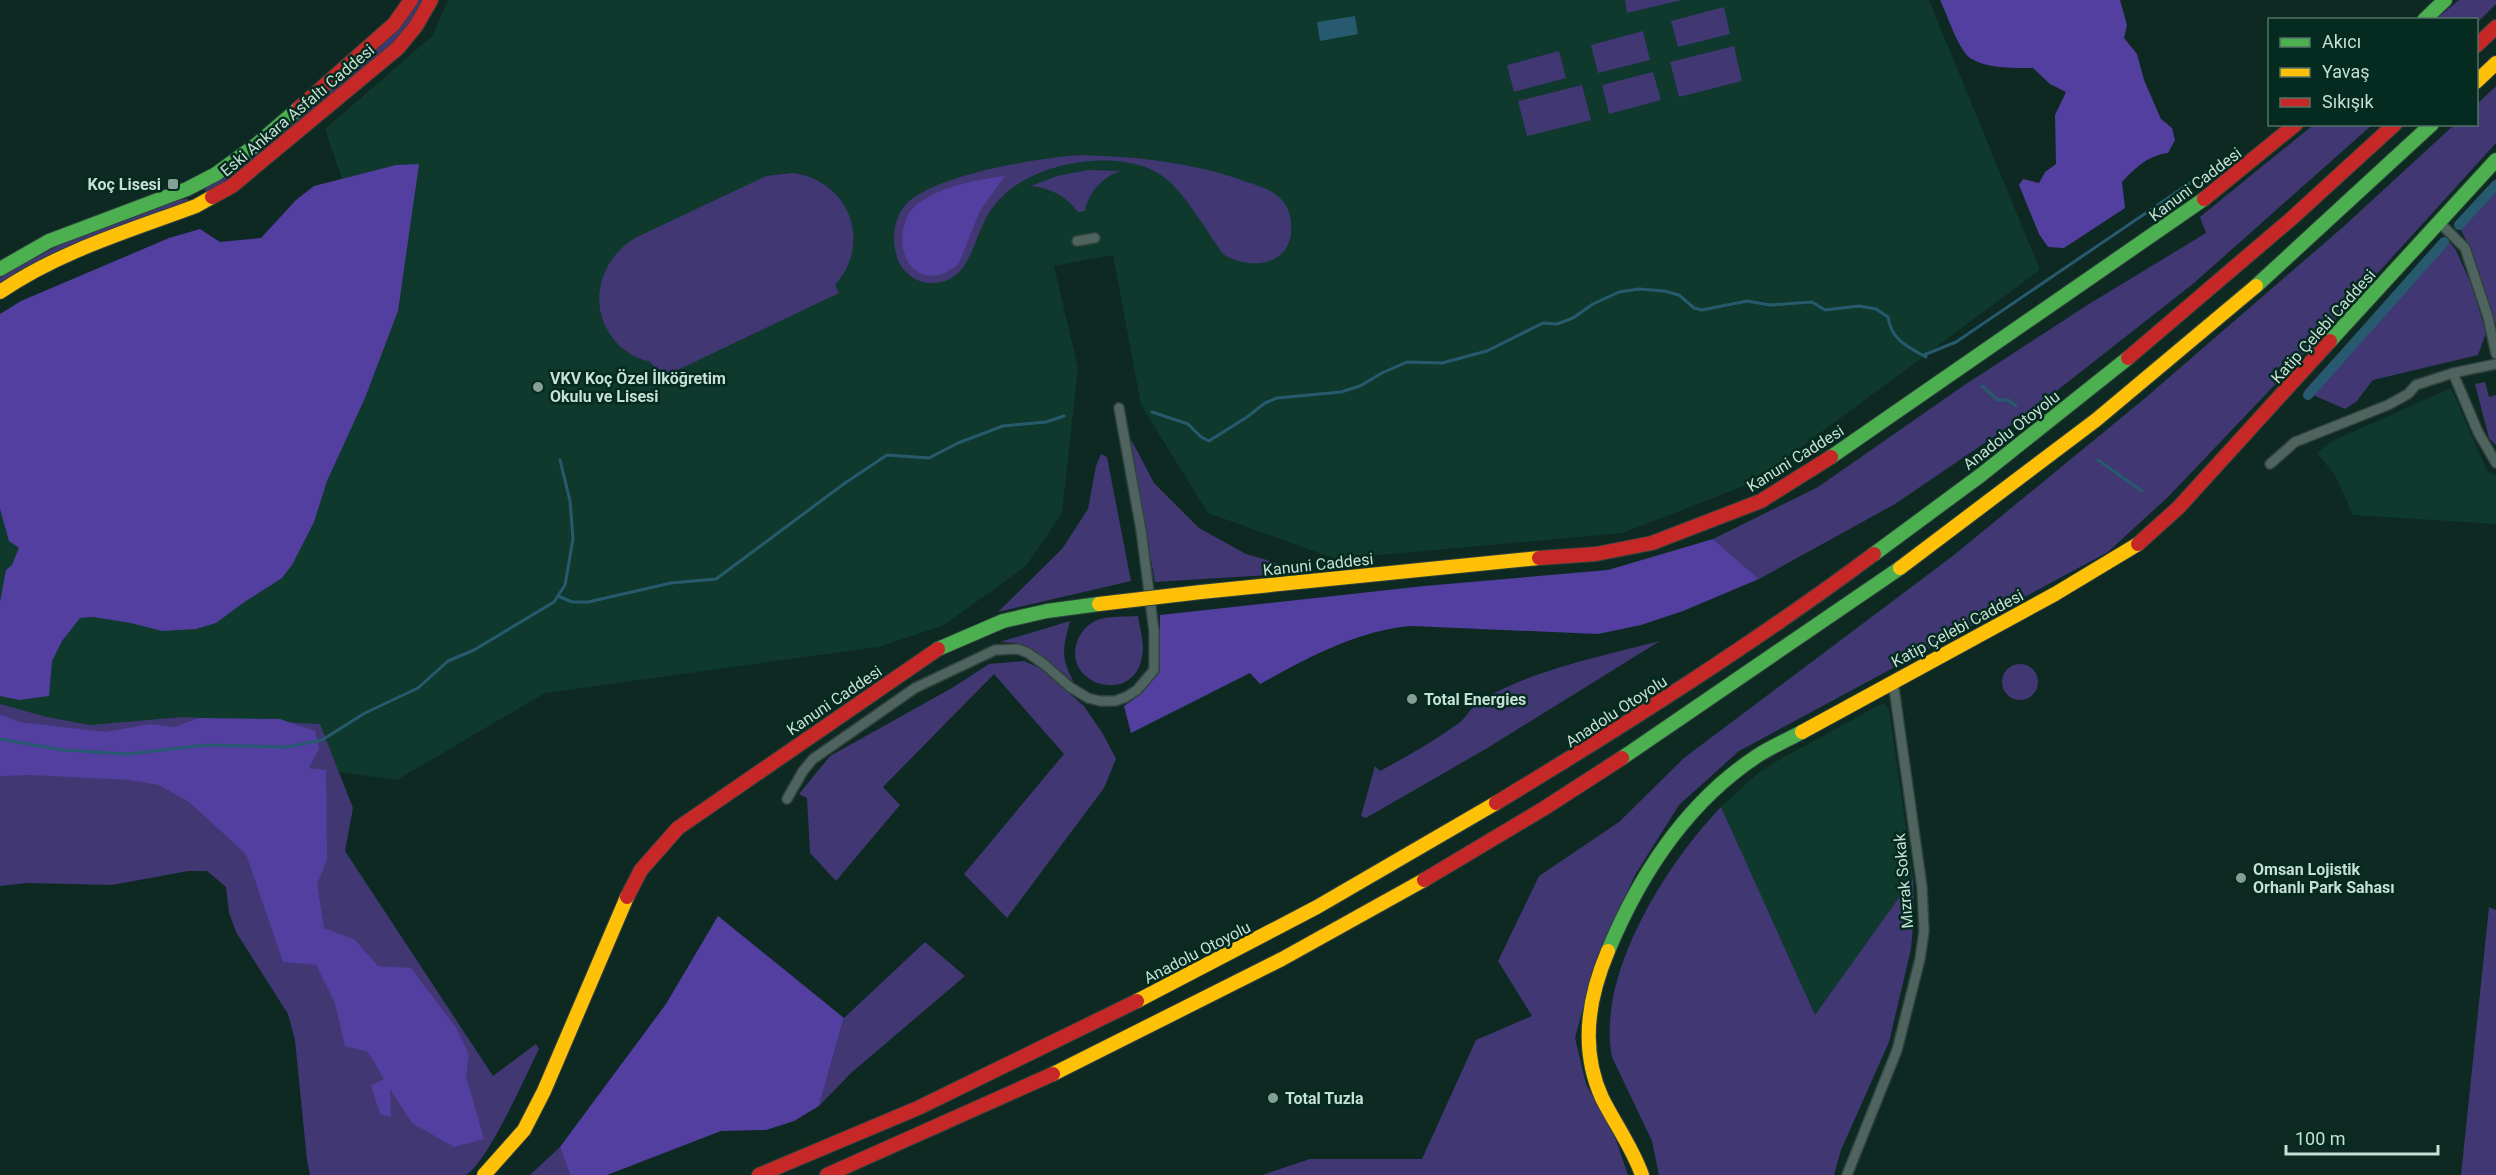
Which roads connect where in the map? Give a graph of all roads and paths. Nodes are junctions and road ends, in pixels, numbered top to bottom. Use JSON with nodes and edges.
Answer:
{"nodes":[{"id":1,"x":411,"y":0,"type":"edge"},
{"id":2,"x":431,"y":0,"type":"edge"},
{"id":3,"x":2445,"y":0,"type":"edge"},
{"id":4,"x":2426,"y":18,"type":"edge"},
{"id":5,"x":2496,"y":27,"type":"edge"},
{"id":6,"x":2478,"y":44,"type":"edge"},
{"id":7,"x":2496,"y":63,"type":"edge"},
{"id":8,"x":2478,"y":80,"type":"edge"},
{"id":9,"x":2294,"y":126,"type":"edge"},
{"id":10,"x":2393,"y":126,"type":"edge"},
{"id":11,"x":2430,"y":126,"type":"edge"},
{"id":12,"x":2496,"y":160,"type":"edge"},
{"id":13,"x":2439,"y":222,"type":"junction"},
{"id":14,"x":1095,"y":238,"type":"dead end"},
{"id":15,"x":1077,"y":241,"type":"dead end"},
{"id":16,"x":0,"y":269,"type":"edge"},
{"id":17,"x":0,"y":292,"type":"edge"},
{"id":18,"x":2496,"y":354,"type":"edge"},
{"id":19,"x":2496,"y":364,"type":"edge"},
{"id":20,"x":2453,"y":373,"type":"junction"},
{"id":21,"x":1119,"y":408,"type":"dead end"},
{"id":22,"x":2496,"y":463,"type":"edge"},
{"id":23,"x":2270,"y":464,"type":"dead end"},
{"id":24,"x":1893,"y":681,"type":"junction"},
{"id":25,"x":787,"y":799,"type":"dead end"},
{"id":26,"x":484,"y":1175,"type":"edge"},
{"id":27,"x":759,"y":1175,"type":"edge"},
{"id":28,"x":827,"y":1175,"type":"edge"},
{"id":29,"x":1642,"y":1175,"type":"edge"},
{"id":30,"x":1847,"y":1175,"type":"edge"}],
"edges":[{"from":1,"to":16,"type":"main road","name":"Eski Ankara Asfaltı Caddesi"},
{"from":2,"to":17,"type":"main road","name":"Eski Ankara Asfaltı Caddesi"},
{"from":3,"to":4,"type":"main road"},
{"from":5,"to":6,"type":"main road"},
{"from":7,"to":8,"type":"main road"},
{"from":9,"to":26,"type":"main road","name":"Kanuni Caddesi","bridge":true},
{"from":10,"to":27,"type":"main road","name":"Anadolu Otoyolu"},
{"from":11,"to":28,"type":"main road"},
{"from":12,"to":13,"type":"main road","name":"Katip Çelebi Caddesi"},
{"from":13,"to":18,"type":"street"},
{"from":13,"to":24,"type":"main road","name":"Katip Çelebi Caddesi"},
{"from":14,"to":15,"type":"street"},
{"from":19,"to":20,"type":"street"},
{"from":20,"to":22,"type":"street"},
{"from":20,"to":23,"type":"street"},
{"from":21,"to":25,"type":"street"},
{"from":24,"to":29,"type":"main road","name":"Katip Çelebi Caddesi"},
{"from":24,"to":30,"type":"street","name":"Mızrak Sokak"}]}
